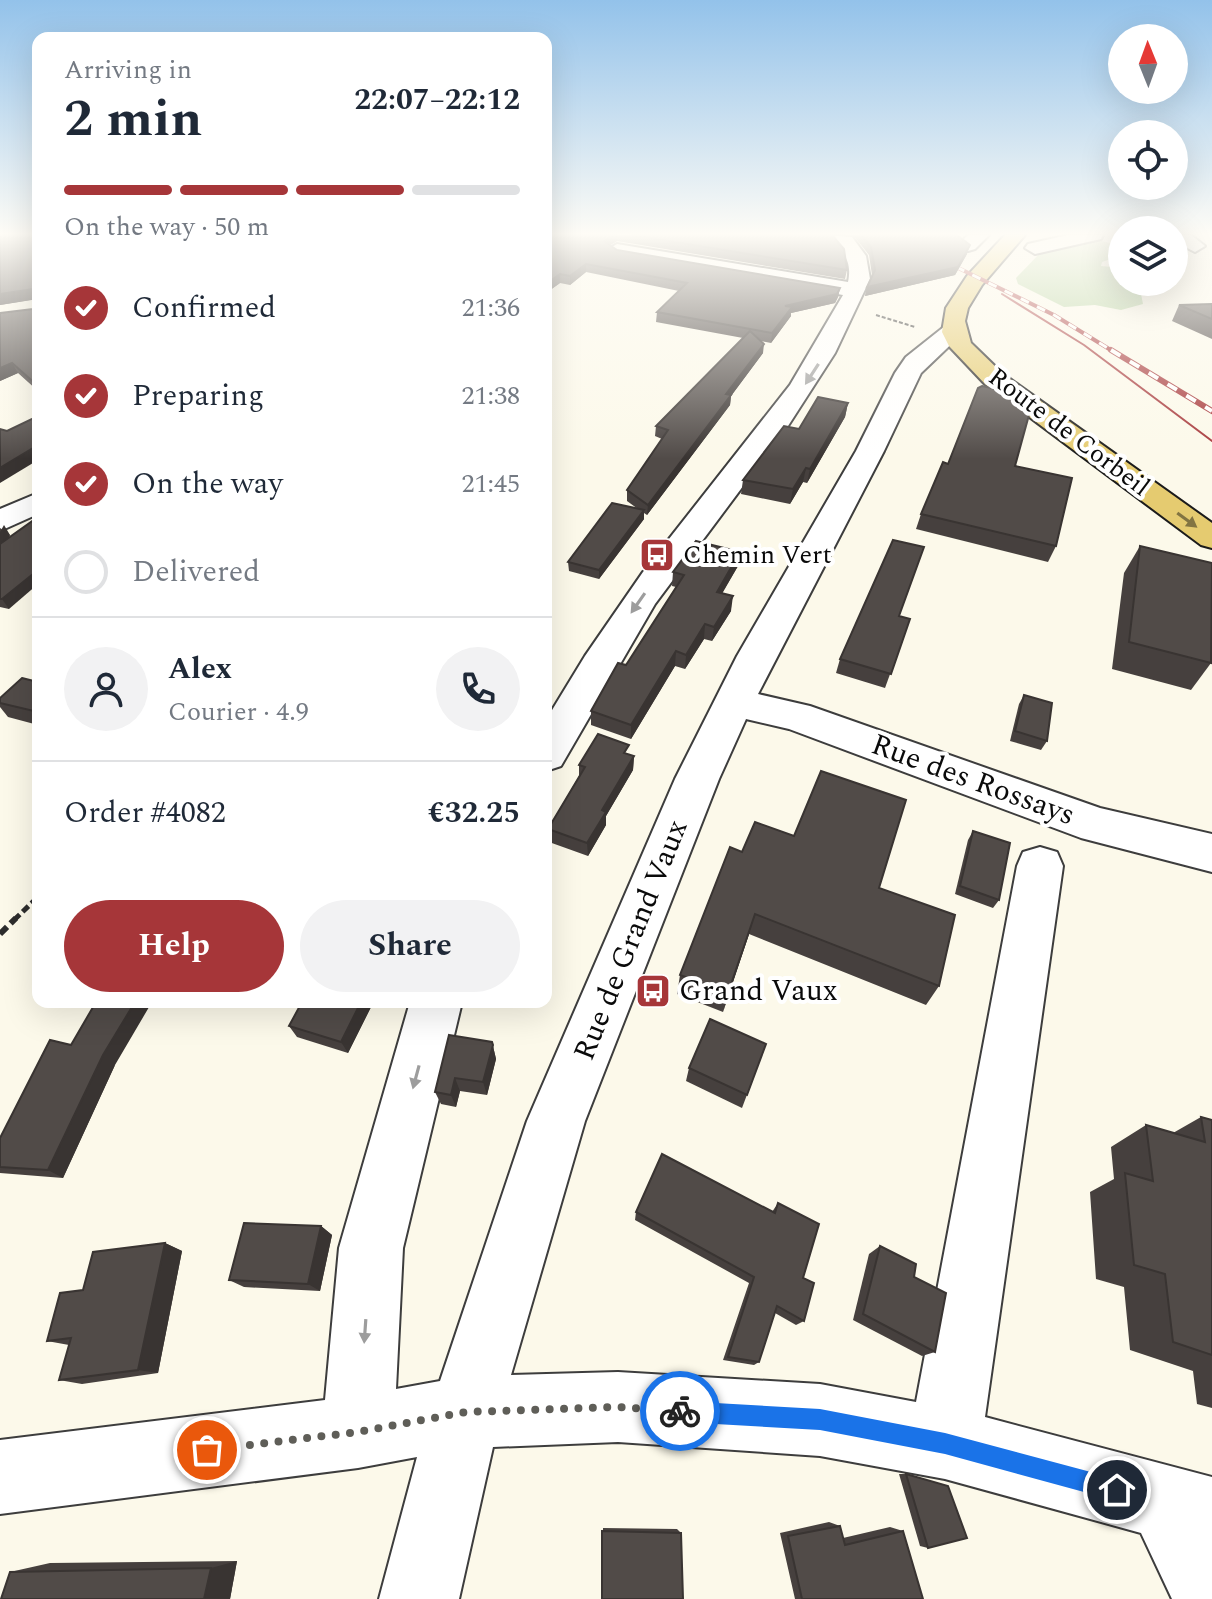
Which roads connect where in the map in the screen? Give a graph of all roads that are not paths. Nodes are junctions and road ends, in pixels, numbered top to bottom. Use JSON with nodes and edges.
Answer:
{"nodes":[{"id":1,"x":855,"y":310,"type":"edge"},
{"id":2,"x":955,"y":310,"type":"edge"},
{"id":3,"x":977,"y":310,"type":"edge"},
{"id":4,"x":968,"y":327,"type":"junction"},
{"id":5,"x":876,"y":479,"type":"dead end"},
{"id":6,"x":32,"y":505,"type":"edge"},
{"id":7,"x":1212,"y":509,"type":"edge"},
{"id":8,"x":0,"y":521,"type":"edge"},
{"id":9,"x":1212,"y":538,"type":"edge"},
{"id":10,"x":735,"y":703,"type":"junction"},
{"id":11,"x":552,"y":745,"type":"edge"},
{"id":12,"x":1212,"y":853,"type":"edge"},
{"id":13,"x":1040,"y":866,"type":"dead end"},
{"id":14,"x":434,"y":1008,"type":"edge"},
{"id":15,"x":466,"y":1412,"type":"junction"},
{"id":16,"x":345,"y":1434,"type":"junction"},
{"id":17,"x":945,"y":1443,"type":"junction"},
{"id":18,"x":0,"y":1477,"type":"edge"},
{"id":19,"x":1189,"y":1509,"type":"edge"},
{"id":20,"x":1212,"y":1596,"type":"edge"},
{"id":21,"x":419,"y":1599,"type":"edge"}],
"edges":[{"from":1,"to":11,"type":"street","one_way":true},
{"from":2,"to":4,"type":"main road"},
{"from":3,"to":4,"type":"main road"},
{"from":4,"to":7,"type":"main road","name":"Route de Corbeil"},
{"from":4,"to":9,"type":"main road","name":"Route de Corbeil","one_way":true},
{"from":4,"to":10,"type":"street","name":"Rue de Grand Vaux"},
{"from":5,"to":10,"type":"street"},
{"from":6,"to":8,"type":"street"},
{"from":10,"to":12,"type":"street","name":"Rue des Rossays"},
{"from":10,"to":15,"type":"street","name":"Rue de Grand Vaux"},
{"from":13,"to":17,"type":"street"},
{"from":14,"to":16,"type":"street","one_way":true},
{"from":15,"to":16,"type":"street"},
{"from":15,"to":17,"type":"street"},
{"from":15,"to":21,"type":"street","name":"Rue de Grand Vaux"},
{"from":16,"to":18,"type":"street"},
{"from":17,"to":19,"type":"street"},
{"from":19,"to":20,"type":"street"}]}
